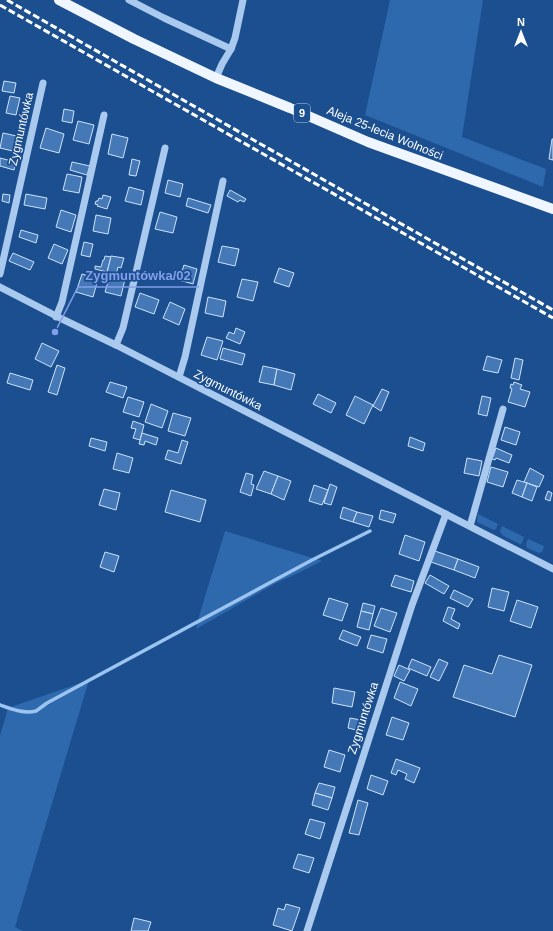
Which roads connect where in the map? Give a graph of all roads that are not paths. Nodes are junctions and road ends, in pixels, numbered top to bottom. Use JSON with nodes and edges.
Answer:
{"nodes":[{"id":1,"x":59,"y":0,"type":"edge"},
{"id":2,"x":129,"y":0,"type":"edge"},
{"id":3,"x":243,"y":0,"type":"edge"},
{"id":4,"x":231,"y":49,"type":"junction"},
{"id":5,"x":216,"y":78,"type":"junction"},
{"id":6,"x":43,"y":83,"type":"dead end"},
{"id":7,"x":104,"y":115,"type":"dead end"},
{"id":8,"x":165,"y":148,"type":"dead end"},
{"id":9,"x":223,"y":180,"type":"dead end"},
{"id":10,"x":553,"y":209,"type":"edge"},
{"id":11,"x":0,"y":274,"type":"edge"},
{"id":12,"x":0,"y":287,"type":"edge"},
{"id":13,"x":56,"y":316,"type":"junction"},
{"id":14,"x":116,"y":345,"type":"junction"},
{"id":15,"x":179,"y":377,"type":"junction"},
{"id":16,"x":503,"y":409,"type":"dead end"},
{"id":17,"x":446,"y":514,"type":"junction"},
{"id":18,"x":470,"y":526,"type":"junction"},
{"id":19,"x":553,"y":569,"type":"edge"},
{"id":20,"x":307,"y":931,"type":"edge"}],
"edges":[{"from":1,"to":5,"type":"main road","name":"Aleja 25-lecia Wolności","number":"9"},
{"from":2,"to":4,"type":"street"},
{"from":3,"to":4,"type":"street"},
{"from":4,"to":5,"type":"street"},
{"from":5,"to":10,"type":"main road","name":"Aleja 25-lecia Wolności","number":"9"},
{"from":6,"to":11,"type":"street","name":"Zygmuntówka"},
{"from":7,"to":13,"type":"street"},
{"from":8,"to":14,"type":"street"},
{"from":9,"to":15,"type":"street"},
{"from":12,"to":13,"type":"street","name":"Zygmuntówka"},
{"from":13,"to":14,"type":"street","name":"Zygmuntówka"},
{"from":14,"to":15,"type":"street","name":"Zygmuntówka"},
{"from":15,"to":17,"type":"street","name":"Zygmuntówka"},
{"from":16,"to":18,"type":"street"},
{"from":17,"to":18,"type":"street","name":"Zygmuntówka"},
{"from":17,"to":20,"type":"street","name":"Zygmuntówka"},
{"from":18,"to":19,"type":"street","name":"Zygmuntówka"}]}
